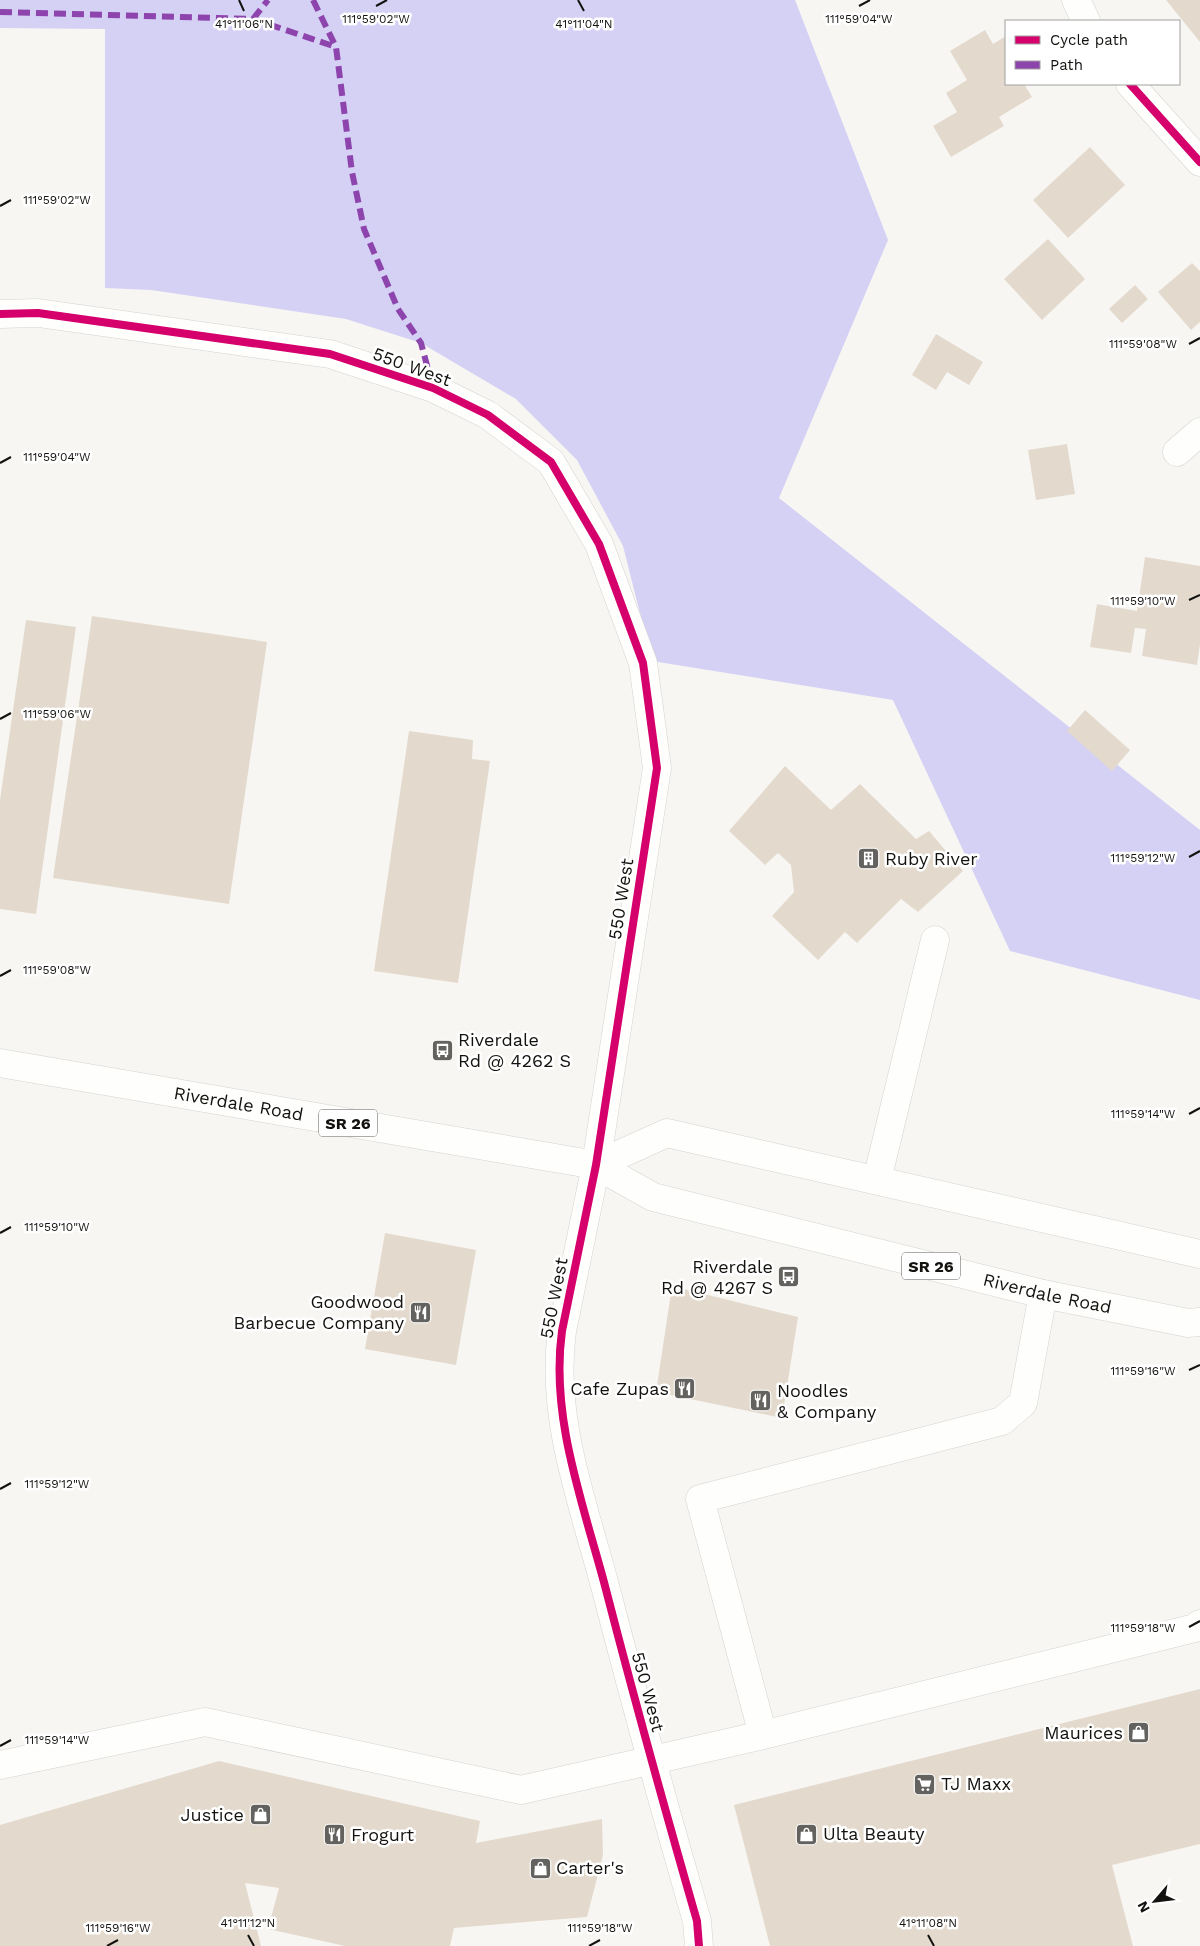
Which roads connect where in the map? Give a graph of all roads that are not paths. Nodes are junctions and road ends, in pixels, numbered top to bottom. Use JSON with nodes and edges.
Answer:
{"nodes":[{"id":1,"x":1076,"y":0,"type":"edge"},
{"id":2,"x":1086,"y":20,"type":"edge"},
{"id":3,"x":1131,"y":85,"type":"edge"},
{"id":4,"x":1200,"y":162,"type":"edge"},
{"id":5,"x":0,"y":314,"type":"edge"},
{"id":6,"x":1200,"y":432,"type":"edge"},
{"id":7,"x":1177,"y":452,"type":"dead end"},
{"id":8,"x":935,"y":940,"type":"dead end"},
{"id":9,"x":0,"y":1063,"type":"edge"},
{"id":10,"x":596,"y":1165,"type":"junction"},
{"id":11,"x":877,"y":1180,"type":"junction"},
{"id":12,"x":1200,"y":1254,"type":"edge"},
{"id":13,"x":1043,"y":1294,"type":"junction"},
{"id":14,"x":1200,"y":1322,"type":"edge"},
{"id":15,"x":1200,"y":1624,"type":"edge"},
{"id":16,"x":763,"y":1735,"type":"junction"},
{"id":17,"x":650,"y":1759,"type":"junction"},
{"id":18,"x":0,"y":1765,"type":"edge"},
{"id":19,"x":698,"y":1934,"type":"edge"},
{"id":20,"x":709,"y":1946,"type":"edge"}],
"edges":[{"from":1,"to":2,"type":"street"},
{"from":3,"to":4,"type":"street"},
{"from":5,"to":10,"type":"street","name":"550 West"},
{"from":6,"to":7,"type":"street"},
{"from":8,"to":11,"type":"street"},
{"from":9,"to":10,"type":"street","name":"Riverdale Road","number":"SR 26"},
{"from":10,"to":11,"type":"street"},
{"from":10,"to":13,"type":"street","name":"Riverdale Road","number":"SR 26"},
{"from":10,"to":17,"type":"street","name":"550 West"},
{"from":11,"to":12,"type":"street"},
{"from":13,"to":14,"type":"street","name":"Riverdale Road","number":"SR 26"},
{"from":13,"to":16,"type":"street"},
{"from":15,"to":16,"type":"street"},
{"from":16,"to":17,"type":"street"},
{"from":17,"to":18,"type":"street"},
{"from":17,"to":19,"type":"street","name":"550 West"},
{"from":19,"to":20,"type":"street","name":"550 West"}]}
